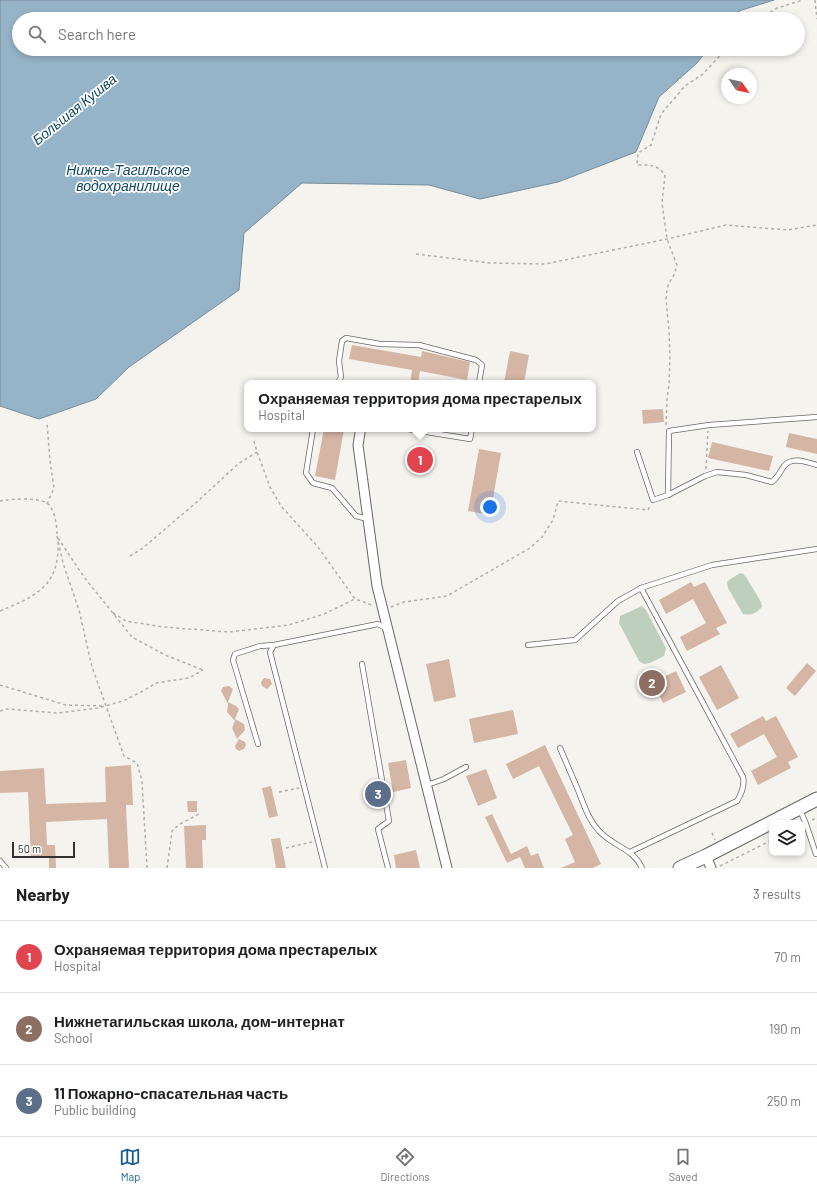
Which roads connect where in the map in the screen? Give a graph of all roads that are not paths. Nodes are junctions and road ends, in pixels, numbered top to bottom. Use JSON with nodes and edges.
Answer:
{"nodes":[{"id":1,"x":340,"y":380,"type":"edge"},
{"id":2,"x":480,"y":380,"type":"edge"},
{"id":3,"x":817,"y":417,"type":"edge"},
{"id":4,"x":313,"y":432,"type":"edge"},
{"id":5,"x":362,"y":432,"type":"edge"},
{"id":6,"x":427,"y":432,"type":"edge"},
{"id":7,"x":471,"y":432,"type":"edge"},
{"id":8,"x":637,"y":452,"type":"dead end"},
{"id":9,"x":817,"y":465,"type":"edge"},
{"id":10,"x":668,"y":495,"type":"junction"},
{"id":11,"x":368,"y":519,"type":"junction"},
{"id":12,"x":817,"y":549,"type":"edge"},
{"id":13,"x":641,"y":588,"type":"junction"},
{"id":14,"x":388,"y":630,"type":"junction"},
{"id":15,"x":274,"y":645,"type":"junction"},
{"id":16,"x":528,"y":645,"type":"dead end"},
{"id":17,"x":362,"y":664,"type":"dead end"},
{"id":18,"x":258,"y":744,"type":"dead end"},
{"id":19,"x":560,"y":748,"type":"dead end"},
{"id":20,"x":466,"y":767,"type":"dead end"},
{"id":21,"x":427,"y":784,"type":"junction"},
{"id":22,"x":817,"y":799,"type":"edge"},
{"id":23,"x":799,"y":809,"type":"junction"},
{"id":24,"x":630,"y":852,"type":"junction"},
{"id":25,"x":816,"y":854,"type":"dead end"},
{"id":26,"x":0,"y":861,"type":"edge"},
{"id":27,"x":708,"y":862,"type":"edge"},
{"id":28,"x":6,"y":868,"type":"edge"},
{"id":29,"x":325,"y":868,"type":"edge"},
{"id":30,"x":388,"y":868,"type":"edge"},
{"id":31,"x":447,"y":868,"type":"edge"},
{"id":32,"x":642,"y":868,"type":"edge"},
{"id":33,"x":680,"y":868,"type":"edge"}],
"edges":[{"from":1,"to":2,"type":"lane"},
{"from":3,"to":10,"type":"lane"},
{"from":4,"to":11,"type":"lane"},
{"from":5,"to":11,"type":"street"},
{"from":6,"to":7,"type":"lane"},
{"from":8,"to":10,"type":"lane"},
{"from":9,"to":10,"type":"lane"},
{"from":11,"to":14,"type":"street"},
{"from":12,"to":13,"type":"lane"},
{"from":13,"to":16,"type":"lane"},
{"from":13,"to":24,"type":"lane"},
{"from":14,"to":15,"type":"lane"},
{"from":14,"to":21,"type":"street"},
{"from":15,"to":18,"type":"lane"},
{"from":15,"to":29,"type":"lane"},
{"from":17,"to":30,"type":"lane"},
{"from":19,"to":24,"type":"lane"},
{"from":20,"to":21,"type":"lane"},
{"from":21,"to":31,"type":"street"},
{"from":22,"to":23,"type":"main road"},
{"from":23,"to":25,"type":"lane"},
{"from":23,"to":27,"type":"main road"},
{"from":24,"to":32,"type":"lane"},
{"from":26,"to":28,"type":"lane"},
{"from":27,"to":33,"type":"main road"}]}
